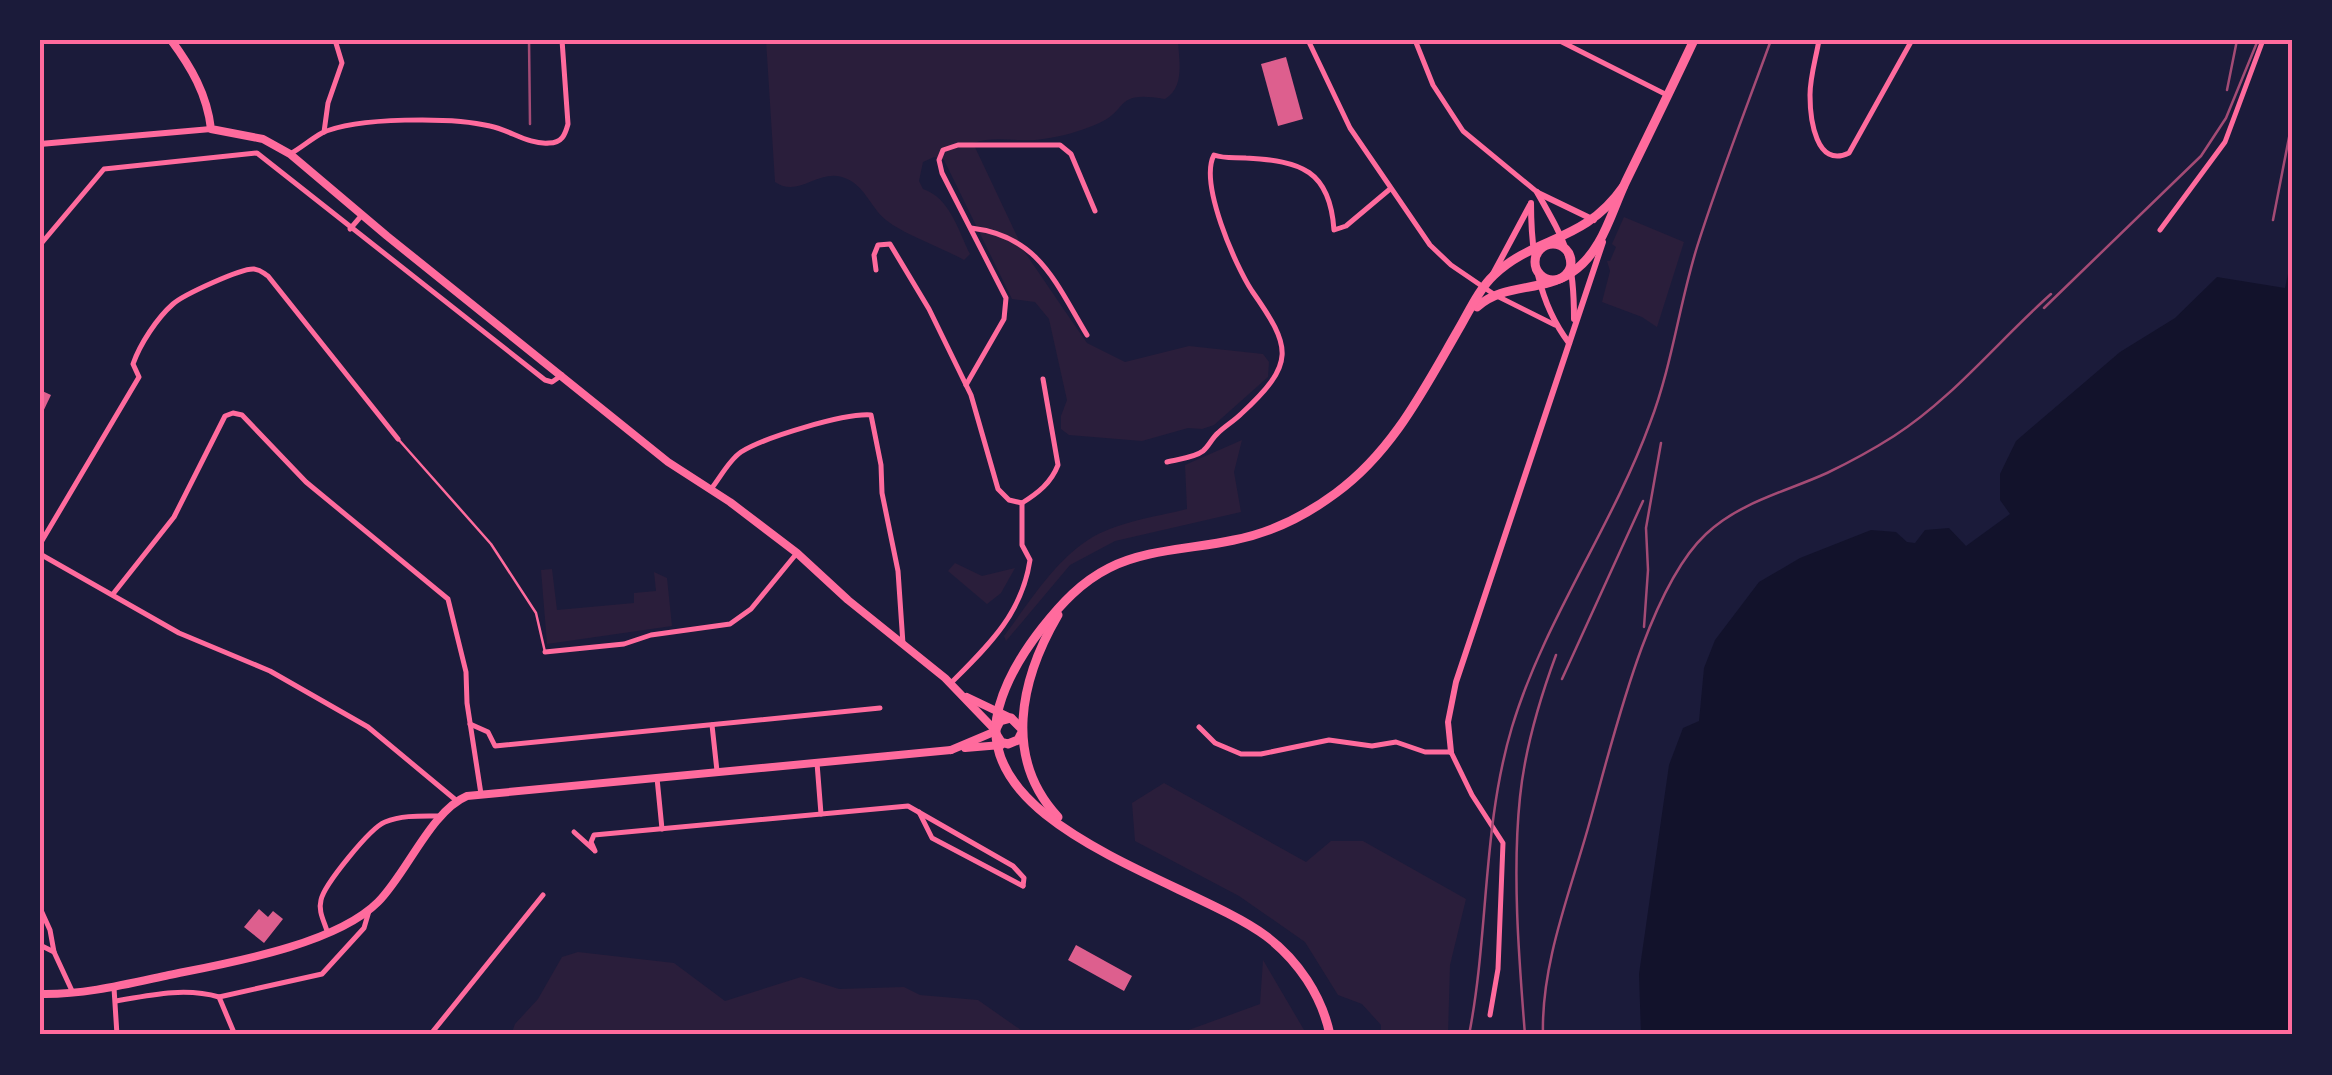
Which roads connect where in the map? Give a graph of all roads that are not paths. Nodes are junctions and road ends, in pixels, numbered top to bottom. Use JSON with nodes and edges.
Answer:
{"nodes":[{"id":1,"x":170,"y":40,"type":"edge"},
{"id":2,"x":335,"y":40,"type":"edge"},
{"id":3,"x":562,"y":40,"type":"edge"},
{"id":4,"x":1308,"y":40,"type":"edge"},
{"id":5,"x":1415,"y":40,"type":"edge"},
{"id":6,"x":1558,"y":40,"type":"edge"},
{"id":7,"x":1694,"y":40,"type":"edge"},
{"id":8,"x":1820,"y":40,"type":"edge"},
{"id":9,"x":1912,"y":40,"type":"edge"},
{"id":10,"x":2264,"y":40,"type":"edge"},
{"id":11,"x":1668,"y":95,"type":"junction"},
{"id":12,"x":211,"y":129,"type":"junction"},
{"id":13,"x":324,"y":132,"type":"junction"},
{"id":14,"x":40,"y":144,"type":"edge"},
{"id":15,"x":290,"y":154,"type":"junction"},
{"id":16,"x":1623,"y":187,"type":"junction"},
{"id":17,"x":1390,"y":189,"type":"junction"},
{"id":18,"x":1537,"y":192,"type":"junction"},
{"id":19,"x":1531,"y":203,"type":"junction"},
{"id":20,"x":1096,"y":211,"type":"dead end"},
{"id":21,"x":362,"y":215,"type":"junction"},
{"id":22,"x":1594,"y":220,"type":"junction"},
{"id":23,"x":1610,"y":222,"type":"junction"},
{"id":24,"x":971,"y":228,"type":"junction"},
{"id":25,"x":350,"y":230,"type":"junction"},
{"id":26,"x":2160,"y":230,"type":"dead end"},
{"id":27,"x":1562,"y":237,"type":"junction"},
{"id":28,"x":1547,"y":244,"type":"junction"},
{"id":29,"x":40,"y":246,"type":"edge"},
{"id":30,"x":1532,"y":252,"type":"junction"},
{"id":31,"x":1570,"y":257,"type":"junction"},
{"id":32,"x":1535,"y":268,"type":"junction"},
{"id":33,"x":876,"y":270,"type":"dead end"},
{"id":34,"x":1573,"y":272,"type":"junction"},
{"id":35,"x":1558,"y":280,"type":"junction"},
{"id":36,"x":1487,"y":283,"type":"junction"},
{"id":37,"x":1542,"y":285,"type":"junction"},
{"id":38,"x":1495,"y":295,"type":"junction"},
{"id":39,"x":1462,"y":324,"type":"junction"},
{"id":40,"x":1555,"y":325,"type":"junction"},
{"id":41,"x":1574,"y":325,"type":"junction"},
{"id":42,"x":1087,"y":335,"type":"dead end"},
{"id":43,"x":1569,"y":343,"type":"junction"},
{"id":44,"x":562,"y":375,"type":"junction"},
{"id":45,"x":1043,"y":378,"type":"dead end"},
{"id":46,"x":966,"y":385,"type":"junction"},
{"id":47,"x":398,"y":439,"type":"joint"},
{"id":48,"x":1167,"y":462,"type":"dead end"},
{"id":49,"x":711,"y":489,"type":"junction"},
{"id":50,"x":1022,"y":503,"type":"junction"},
{"id":51,"x":40,"y":544,"type":"edge"},
{"id":52,"x":40,"y":554,"type":"edge"},
{"id":53,"x":797,"y":554,"type":"junction"},
{"id":54,"x":1074,"y":592,"type":"junction"},
{"id":55,"x":114,"y":594,"type":"junction"},
{"id":56,"x":903,"y":644,"type":"junction"},
{"id":57,"x":545,"y":652,"type":"joint"},
{"id":58,"x":950,"y":683,"type":"junction"},
{"id":59,"x":960,"y":692,"type":"junction"},
{"id":60,"x":880,"y":708,"type":"dead end"},
{"id":61,"x":998,"y":711,"type":"junction"},
{"id":62,"x":1011,"y":718,"type":"junction"},
{"id":63,"x":470,"y":724,"type":"junction"},
{"id":64,"x":712,"y":724,"type":"junction"},
{"id":65,"x":1199,"y":727,"type":"dead end"},
{"id":66,"x":996,"y":731,"type":"junction"},
{"id":67,"x":1021,"y":731,"type":"junction"},
{"id":68,"x":1003,"y":745,"type":"junction"},
{"id":69,"x":950,"y":750,"type":"junction"},
{"id":70,"x":1451,"y":752,"type":"junction"},
{"id":71,"x":816,"y":764,"type":"junction"},
{"id":72,"x":717,"y":773,"type":"junction"},
{"id":73,"x":658,"y":778,"type":"junction"},
{"id":74,"x":481,"y":794,"type":"junction"},
{"id":75,"x":457,"y":801,"type":"junction"},
{"id":76,"x":919,"y":812,"type":"junction"},
{"id":77,"x":821,"y":814,"type":"junction"},
{"id":78,"x":442,"y":816,"type":"junction"},
{"id":79,"x":662,"y":829,"type":"junction"},
{"id":80,"x":574,"y":832,"type":"dead end"},
{"id":81,"x":1082,"y":839,"type":"junction"},
{"id":82,"x":543,"y":895,"type":"dead end"},
{"id":83,"x":40,"y":908,"type":"edge"},
{"id":84,"x":370,"y":909,"type":"junction"},
{"id":85,"x":328,"y":931,"type":"junction"},
{"id":86,"x":40,"y":945,"type":"edge"},
{"id":87,"x":54,"y":952,"type":"junction"},
{"id":88,"x":114,"y":987,"type":"junction"},
{"id":89,"x":73,"y":993,"type":"junction"},
{"id":90,"x":40,"y":994,"type":"edge"},
{"id":91,"x":218,"y":998,"type":"junction"},
{"id":92,"x":116,"y":1000,"type":"junction"},
{"id":93,"x":1490,"y":1014,"type":"dead end"},
{"id":94,"x":117,"y":1035,"type":"edge"},
{"id":95,"x":235,"y":1035,"type":"edge"},
{"id":96,"x":430,"y":1035,"type":"edge"},
{"id":97,"x":1330,"y":1035,"type":"edge"}],
"edges":[{"from":1,"to":12,"type":"main road"},
{"from":2,"to":13,"type":"street"},
{"from":3,"to":13,"type":"street"},
{"from":4,"to":17,"type":"street"},
{"from":5,"to":18,"type":"street"},
{"from":6,"to":11,"type":"street"},
{"from":7,"to":11,"type":"main road"},
{"from":8,"to":9,"type":"street"},
{"from":10,"to":26,"type":"street"},
{"from":11,"to":16,"type":"main road"},
{"from":12,"to":14,"type":"street"},
{"from":12,"to":15,"type":"main road"},
{"from":13,"to":15,"type":"street"},
{"from":15,"to":21,"type":"main road"},
{"from":16,"to":22,"type":"main road"},
{"from":16,"to":23,"type":"main road"},
{"from":17,"to":36,"type":"street"},
{"from":17,"to":48,"type":"street"},
{"from":18,"to":19,"type":"street"},
{"from":18,"to":22,"type":"street"},
{"from":18,"to":27,"type":"street"},
{"from":19,"to":30,"type":"street"},
{"from":19,"to":36,"type":"street"},
{"from":20,"to":24,"type":"street"},
{"from":21,"to":25,"type":"street"},
{"from":21,"to":44,"type":"main road"},
{"from":22,"to":27,"type":"main road"},
{"from":23,"to":34,"type":"main road"},
{"from":23,"to":41,"type":"street"},
{"from":24,"to":42,"type":"street"},
{"from":24,"to":46,"type":"street"},
{"from":25,"to":29,"type":"street"},
{"from":25,"to":44,"type":"street"},
{"from":27,"to":28,"type":"main road"},
{"from":27,"to":31,"type":"street"},
{"from":28,"to":30,"type":"main road"},
{"from":28,"to":31,"type":"main road"},
{"from":28,"to":32,"type":"main road"},
{"from":30,"to":32,"type":"street"},
{"from":30,"to":36,"type":"main road"},
{"from":31,"to":34,"type":"street"},
{"from":31,"to":35,"type":"main road"},
{"from":32,"to":35,"type":"main road"},
{"from":32,"to":37,"type":"street"},
{"from":33,"to":46,"type":"street"},
{"from":34,"to":35,"type":"main road"},
{"from":34,"to":41,"type":"street"},
{"from":35,"to":37,"type":"main road"},
{"from":36,"to":38,"type":"street"},
{"from":36,"to":39,"type":"main road"},
{"from":37,"to":38,"type":"main road"},
{"from":37,"to":40,"type":"street"},
{"from":38,"to":39,"type":"main road"},
{"from":38,"to":40,"type":"street"},
{"from":39,"to":54,"type":"main road"},
{"from":40,"to":43,"type":"street"},
{"from":41,"to":43,"type":"street"},
{"from":43,"to":70,"type":"street"},
{"from":44,"to":49,"type":"main road"},
{"from":45,"to":50,"type":"street"},
{"from":46,"to":50,"type":"street"},
{"from":47,"to":51,"type":"street"},
{"from":47,"to":57,"type":"lane"},
{"from":49,"to":53,"type":"main road"},
{"from":49,"to":56,"type":"street"},
{"from":50,"to":58,"type":"street"},
{"from":52,"to":55,"type":"street"},
{"from":53,"to":56,"type":"main road"},
{"from":53,"to":57,"type":"street"},
{"from":54,"to":61,"type":"main road"},
{"from":54,"to":67,"type":"main road"},
{"from":55,"to":63,"type":"street"},
{"from":55,"to":75,"type":"street"},
{"from":56,"to":58,"type":"main road"},
{"from":58,"to":59,"type":"main road"},
{"from":59,"to":61,"type":"main road"},
{"from":59,"to":66,"type":"main road"},
{"from":60,"to":64,"type":"street"},
{"from":61,"to":62,"type":"main road"},
{"from":61,"to":66,"type":"main road"},
{"from":62,"to":66,"type":"main road"},
{"from":62,"to":67,"type":"main road"},
{"from":63,"to":64,"type":"street"},
{"from":63,"to":74,"type":"street"},
{"from":64,"to":72,"type":"street"},
{"from":65,"to":70,"type":"street"},
{"from":66,"to":68,"type":"main road"},
{"from":66,"to":69,"type":"main road"},
{"from":67,"to":68,"type":"main road"},
{"from":67,"to":81,"type":"main road"},
{"from":68,"to":69,"type":"main road"},
{"from":68,"to":81,"type":"main road"},
{"from":69,"to":71,"type":"main road"},
{"from":70,"to":93,"type":"street"},
{"from":71,"to":72,"type":"main road"},
{"from":71,"to":77,"type":"street"},
{"from":72,"to":73,"type":"main road"},
{"from":73,"to":74,"type":"main road"},
{"from":73,"to":79,"type":"street"},
{"from":74,"to":75,"type":"main road"},
{"from":75,"to":78,"type":"main road"},
{"from":76,"to":76,"type":"street"},
{"from":76,"to":77,"type":"street"},
{"from":77,"to":79,"type":"street"},
{"from":78,"to":84,"type":"main road"},
{"from":78,"to":85,"type":"street"},
{"from":79,"to":80,"type":"street"},
{"from":81,"to":97,"type":"main road"},
{"from":82,"to":96,"type":"street"},
{"from":83,"to":87,"type":"street"},
{"from":84,"to":85,"type":"main road"},
{"from":84,"to":91,"type":"street"},
{"from":85,"to":88,"type":"main road"},
{"from":86,"to":87,"type":"street"},
{"from":87,"to":89,"type":"street"},
{"from":88,"to":89,"type":"main road"},
{"from":88,"to":92,"type":"street"},
{"from":89,"to":90,"type":"main road"},
{"from":91,"to":92,"type":"street"},
{"from":91,"to":95,"type":"street"},
{"from":92,"to":94,"type":"street"}]}
